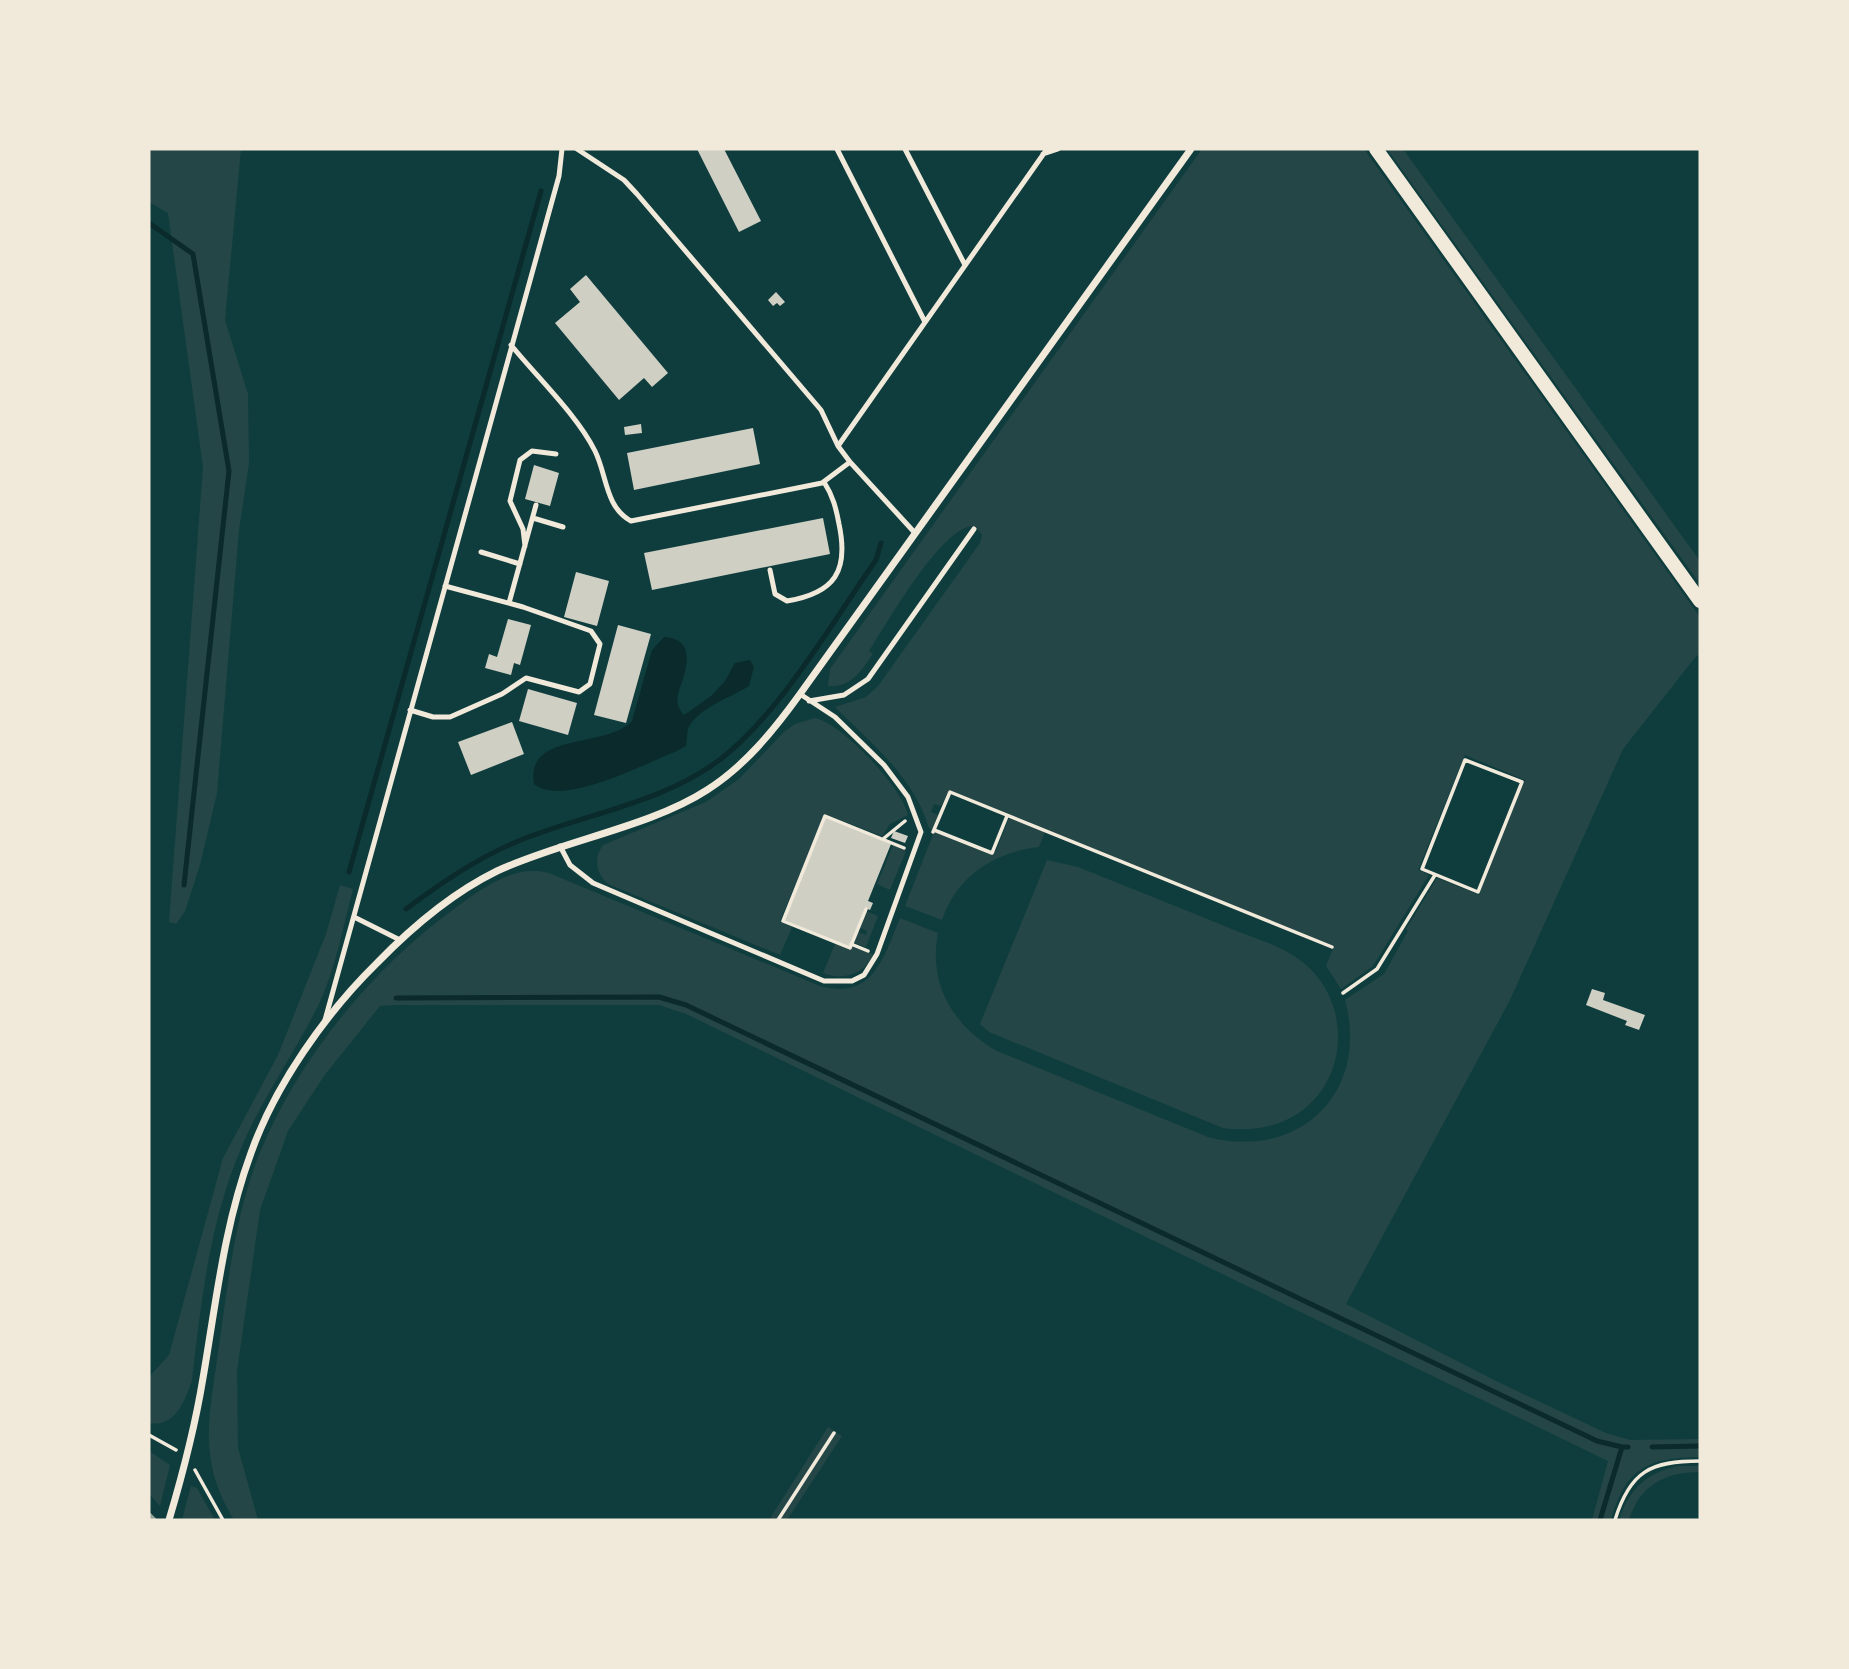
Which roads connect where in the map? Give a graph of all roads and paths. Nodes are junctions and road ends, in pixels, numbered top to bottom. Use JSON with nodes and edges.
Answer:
{"nodes":[{"id":1,"x":562,"y":149,"type":"edge"},
{"id":2,"x":578,"y":149,"type":"edge"},
{"id":3,"x":837,"y":149,"type":"edge"},
{"id":4,"x":905,"y":149,"type":"edge"},
{"id":5,"x":1058,"y":149,"type":"edge"},
{"id":6,"x":1191,"y":149,"type":"edge"},
{"id":7,"x":1376,"y":149,"type":"edge"},
{"id":8,"x":1045,"y":151,"type":"edge"},
{"id":9,"x":965,"y":265,"type":"junction"},
{"id":10,"x":925,"y":322,"type":"junction"},
{"id":11,"x":511,"y":345,"type":"junction"},
{"id":12,"x":838,"y":446,"type":"junction"},
{"id":13,"x":556,"y":454,"type":"dead end"},
{"id":14,"x":850,"y":462,"type":"junction"},
{"id":15,"x":824,"y":482,"type":"junction"},
{"id":16,"x":536,"y":505,"type":"dead end"},
{"id":17,"x":533,"y":518,"type":"junction"},
{"id":18,"x":563,"y":527,"type":"dead end"},
{"id":19,"x":974,"y":529,"type":"dead end"},
{"id":20,"x":915,"y":533,"type":"junction"},
{"id":21,"x":525,"y":546,"type":"junction"},
{"id":22,"x":481,"y":552,"type":"dead end"},
{"id":23,"x":520,"y":564,"type":"junction"},
{"id":24,"x":769,"y":570,"type":"dead end"},
{"id":25,"x":445,"y":586,"type":"junction"},
{"id":26,"x":1700,"y":601,"type":"edge"},
{"id":27,"x":509,"y":603,"type":"junction"},
{"id":28,"x":800,"y":694,"type":"junction"},
{"id":29,"x":809,"y":701,"type":"junction"},
{"id":30,"x":410,"y":710,"type":"junction"},
{"id":31,"x":916,"y":814,"type":"junction"},
{"id":32,"x":1007,"y":815,"type":"junction"},
{"id":33,"x":934,"y":830,"type":"junction"},
{"id":34,"x":921,"y":832,"type":"junction"},
{"id":35,"x":883,"y":839,"type":"junction"},
{"id":36,"x":559,"y":846,"type":"junction"},
{"id":37,"x":914,"y":852,"type":"junction"},
{"id":38,"x":1435,"y":874,"type":"junction"},
{"id":39,"x":866,"y":909,"type":"dead end"},
{"id":40,"x":354,"y":917,"type":"junction"},
{"id":41,"x":400,"y":940,"type":"junction"},
{"id":42,"x":851,"y":944,"type":"junction"},
{"id":43,"x":1332,"y":947,"type":"dead end"},
{"id":44,"x":877,"y":954,"type":"junction"},
{"id":45,"x":1343,"y":993,"type":"dead end"},
{"id":46,"x":325,"y":1021,"type":"junction"},
{"id":47,"x":834,"y":1433,"type":"dead end"},
{"id":48,"x":149,"y":1435,"type":"edge"},
{"id":49,"x":188,"y":1456,"type":"junction"},
{"id":50,"x":1700,"y":1461,"type":"edge"},
{"id":51,"x":169,"y":1520,"type":"edge"},
{"id":52,"x":223,"y":1520,"type":"edge"},
{"id":53,"x":778,"y":1520,"type":"edge"},
{"id":54,"x":1615,"y":1520,"type":"edge"}],
"edges":[{"from":1,"to":11,"type":"lane"},
{"from":2,"to":12,"type":"lane"},
{"from":3,"to":10,"type":"lane"},
{"from":4,"to":9,"type":"lane"},
{"from":5,"to":8,"type":"lane"},
{"from":6,"to":20,"type":"street"},
{"from":7,"to":26,"type":"main road"},
{"from":8,"to":9,"type":"lane"},
{"from":9,"to":10,"type":"lane"},
{"from":10,"to":12,"type":"lane"},
{"from":11,"to":15,"type":"lane"},
{"from":11,"to":25,"type":"lane"},
{"from":12,"to":14,"type":"lane"},
{"from":13,"to":21,"type":"lane"},
{"from":14,"to":15,"type":"lane"},
{"from":14,"to":20,"type":"lane"},
{"from":15,"to":24,"type":"lane"},
{"from":16,"to":17,"type":"lane"},
{"from":17,"to":18,"type":"lane"},
{"from":17,"to":21,"type":"lane"},
{"from":19,"to":29,"type":"lane"},
{"from":20,"to":28,"type":"street"},
{"from":21,"to":23,"type":"lane"},
{"from":22,"to":23,"type":"lane"},
{"from":23,"to":27,"type":"lane"},
{"from":25,"to":27,"type":"lane"},
{"from":25,"to":30,"type":"lane"},
{"from":27,"to":30,"type":"lane"},
{"from":28,"to":29,"type":"lane"},
{"from":28,"to":36,"type":"street"},
{"from":29,"to":31,"type":"lane"},
{"from":30,"to":40,"type":"lane"},
{"from":31,"to":34,"type":"lane"},
{"from":31,"to":35,"type":"path"},
{"from":32,"to":33,"type":"path"},
{"from":32,"to":33,"type":"path"},
{"from":32,"to":43,"type":"path"},
{"from":33,"to":34,"type":"path"},
{"from":34,"to":37,"type":"lane"},
{"from":35,"to":37,"type":"path"},
{"from":35,"to":42,"type":"path"},
{"from":36,"to":41,"type":"street"},
{"from":36,"to":44,"type":"lane"},
{"from":37,"to":44,"type":"lane"},
{"from":38,"to":38,"type":"path"},
{"from":38,"to":45,"type":"path"},
{"from":39,"to":42,"type":"path"},
{"from":40,"to":41,"type":"lane"},
{"from":40,"to":46,"type":"lane"},
{"from":41,"to":46,"type":"street"},
{"from":42,"to":44,"type":"path"},
{"from":46,"to":49,"type":"street"},
{"from":47,"to":53,"type":"path"},
{"from":48,"to":49,"type":"path"},
{"from":49,"to":51,"type":"street"},
{"from":49,"to":52,"type":"path"},
{"from":50,"to":54,"type":"path"}]}
